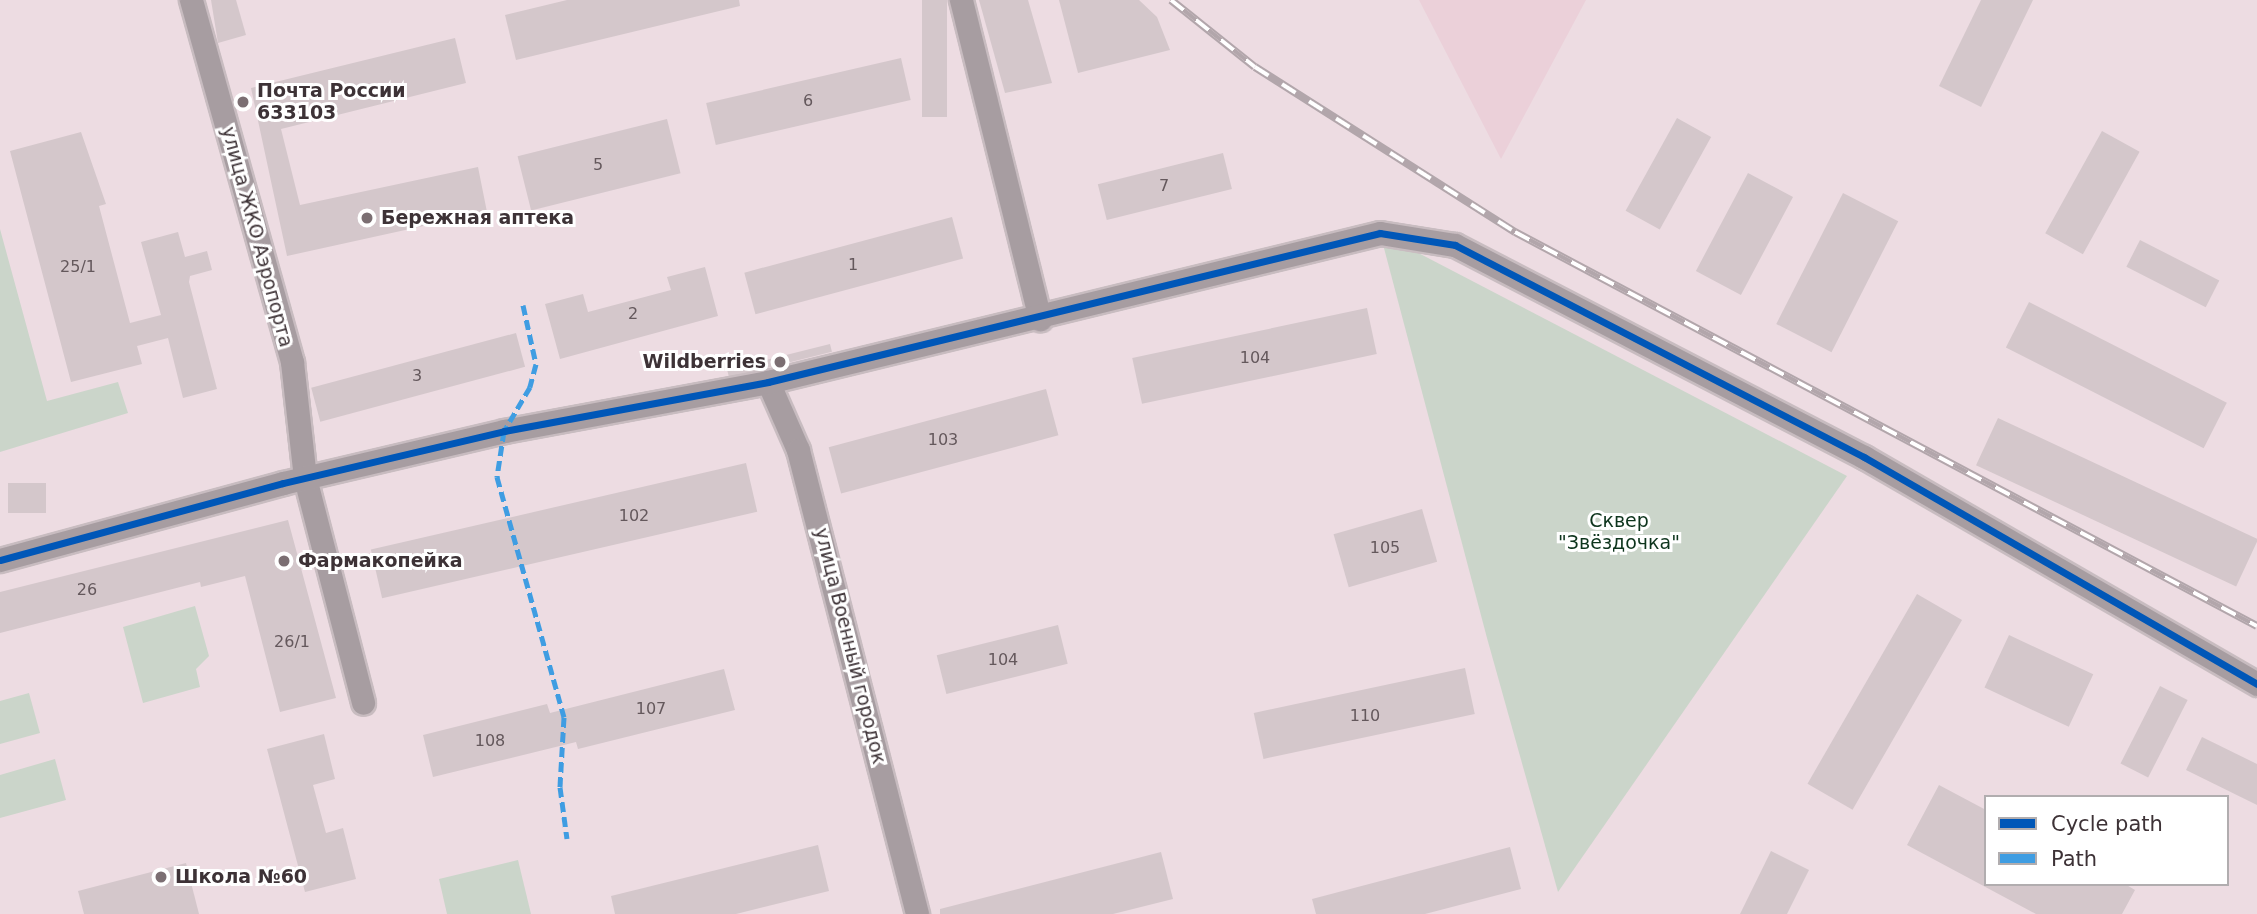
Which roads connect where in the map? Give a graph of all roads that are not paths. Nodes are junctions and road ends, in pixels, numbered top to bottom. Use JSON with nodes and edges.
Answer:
{"nodes":[{"id":1,"x":191,"y":0,"type":"edge"},
{"id":2,"x":961,"y":0,"type":"edge"},
{"id":3,"x":1040,"y":319,"type":"junction"},
{"id":4,"x":768,"y":382,"type":"junction"},
{"id":5,"x":305,"y":478,"type":"junction"},
{"id":6,"x":0,"y":560,"type":"edge"},
{"id":7,"x":2257,"y":684,"type":"edge"},
{"id":8,"x":363,"y":703,"type":"dead end"},
{"id":9,"x":918,"y":914,"type":"edge"}],
"edges":[{"from":1,"to":5,"type":"street","name":"улица ЖКО Аэропорта"},
{"from":2,"to":3,"type":"street"},
{"from":3,"to":4,"type":"street"},
{"from":3,"to":7,"type":"street"},
{"from":4,"to":5,"type":"street"},
{"from":4,"to":9,"type":"street","name":"улица Военный городок"},
{"from":5,"to":6,"type":"street"},
{"from":5,"to":8,"type":"street","name":"улица ЖКО Аэропорта"}]}
